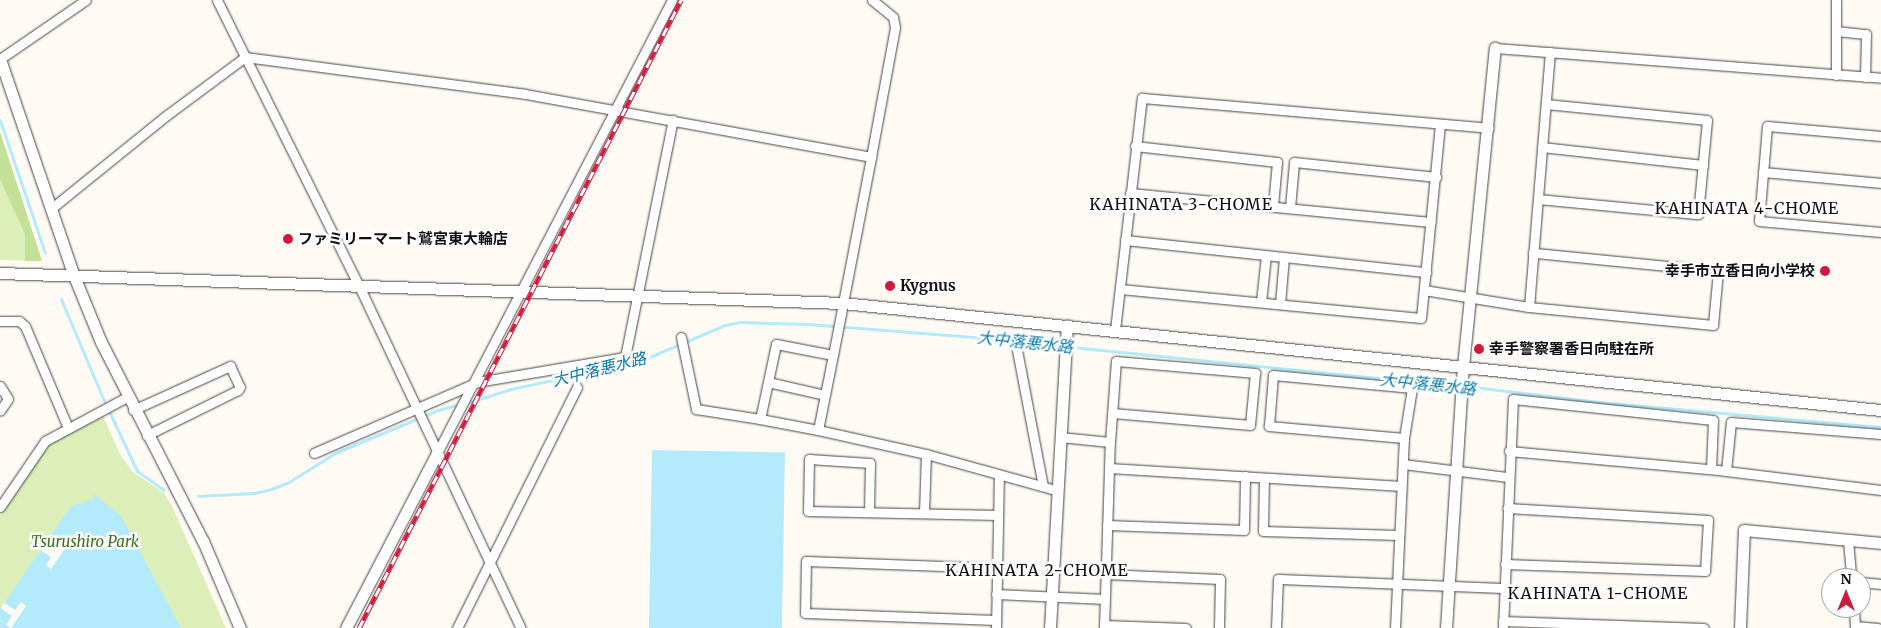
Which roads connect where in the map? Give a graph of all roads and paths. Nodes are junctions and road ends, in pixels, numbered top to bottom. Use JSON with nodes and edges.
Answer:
{"nodes":[{"id":1,"x":86,"y":0,"type":"edge"},
{"id":2,"x":218,"y":0,"type":"edge"},
{"id":3,"x":672,"y":0,"type":"edge"},
{"id":4,"x":872,"y":0,"type":"edge"},
{"id":5,"x":1836,"y":0,"type":"edge"},
{"id":6,"x":1836,"y":32,"type":"junction"},
{"id":7,"x":1495,"y":48,"type":"joint"},
{"id":8,"x":1550,"y":52,"type":"junction"},
{"id":9,"x":245,"y":57,"type":"junction"},
{"id":10,"x":0,"y":59,"type":"edge"},
{"id":11,"x":1836,"y":75,"type":"junction"},
{"id":12,"x":1865,"y":77,"type":"junction"},
{"id":13,"x":1881,"y":78,"type":"edge"},
{"id":14,"x":1546,"y":104,"type":"junction"},
{"id":15,"x":616,"y":109,"type":"junction"},
{"id":16,"x":673,"y":120,"type":"junction"},
{"id":17,"x":1440,"y":124,"type":"junction"},
{"id":18,"x":1489,"y":128,"type":"junction"},
{"id":19,"x":1881,"y":136,"type":"edge"},
{"id":20,"x":1135,"y":146,"type":"junction"},
{"id":21,"x":1542,"y":147,"type":"junction"},
{"id":22,"x":871,"y":157,"type":"junction"},
{"id":23,"x":1703,"y":165,"type":"junction"},
{"id":24,"x":1763,"y":172,"type":"junction"},
{"id":25,"x":1436,"y":177,"type":"junction"},
{"id":26,"x":1881,"y":183,"type":"edge"},
{"id":27,"x":1130,"y":193,"type":"junction"},
{"id":28,"x":1538,"y":199,"type":"junction"},
{"id":29,"x":1272,"y":206,"type":"junction"},
{"id":30,"x":52,"y":208,"type":"junction"},
{"id":31,"x":1290,"y":208,"type":"junction"},
{"id":32,"x":1431,"y":222,"type":"junction"},
{"id":33,"x":1881,"y":232,"type":"edge"},
{"id":34,"x":1125,"y":240,"type":"junction"},
{"id":35,"x":1533,"y":253,"type":"junction"},
{"id":36,"x":1266,"y":255,"type":"junction"},
{"id":37,"x":1284,"y":257,"type":"junction"},
{"id":38,"x":1426,"y":272,"type":"junction"},
{"id":39,"x":0,"y":273,"type":"edge"},
{"id":40,"x":74,"y":276,"type":"junction"},
{"id":41,"x":360,"y":288,"type":"junction"},
{"id":42,"x":1120,"y":288,"type":"junction"},
{"id":43,"x":1424,"y":290,"type":"junction"},
{"id":44,"x":520,"y":292,"type":"junction"},
{"id":45,"x":640,"y":295,"type":"junction"},
{"id":46,"x":1472,"y":295,"type":"junction"},
{"id":47,"x":1261,"y":302,"type":"junction"},
{"id":48,"x":1280,"y":304,"type":"junction"},
{"id":49,"x":1529,"y":307,"type":"junction"},
{"id":50,"x":842,"y":308,"type":"junction"},
{"id":51,"x":0,"y":320,"type":"edge"},
{"id":52,"x":1067,"y":324,"type":"junction"},
{"id":53,"x":1115,"y":330,"type":"junction"},
{"id":54,"x":681,"y":336,"type":"dead end"},
{"id":55,"x":1017,"y":350,"type":"dead end"},
{"id":56,"x":833,"y":354,"type":"junction"},
{"id":57,"x":1463,"y":367,"type":"junction"},
{"id":58,"x":768,"y":382,"type":"junction"},
{"id":59,"x":475,"y":385,"type":"junction"},
{"id":60,"x":0,"y":386,"type":"edge"},
{"id":61,"x":577,"y":387,"type":"dead end"},
{"id":62,"x":825,"y":395,"type":"junction"},
{"id":63,"x":127,"y":398,"type":"junction"},
{"id":64,"x":0,"y":410,"type":"edge"},
{"id":65,"x":134,"y":410,"type":"junction"},
{"id":66,"x":417,"y":410,"type":"junction"},
{"id":67,"x":1881,"y":410,"type":"edge"},
{"id":68,"x":1113,"y":413,"type":"junction"},
{"id":69,"x":760,"y":419,"type":"junction"},
{"id":70,"x":68,"y":428,"type":"junction"},
{"id":71,"x":818,"y":430,"type":"junction"},
{"id":72,"x":1881,"y":434,"type":"edge"},
{"id":73,"x":147,"y":435,"type":"junction"},
{"id":74,"x":1060,"y":437,"type":"junction"},
{"id":75,"x":1404,"y":438,"type":"junction"},
{"id":76,"x":1110,"y":442,"type":"junction"},
{"id":77,"x":1509,"y":452,"type":"junction"},
{"id":78,"x":314,"y":453,"type":"dead end"},
{"id":79,"x":437,"y":453,"type":"junction"},
{"id":80,"x":926,"y":454,"type":"junction"},
{"id":81,"x":1403,"y":464,"type":"junction"},
{"id":82,"x":1109,"y":468,"type":"junction"},
{"id":83,"x":1454,"y":470,"type":"junction"},
{"id":84,"x":1711,"y":470,"type":"junction"},
{"id":85,"x":1726,"y":471,"type":"junction"},
{"id":86,"x":999,"y":475,"type":"junction"},
{"id":87,"x":1245,"y":476,"type":"junction"},
{"id":88,"x":1508,"y":477,"type":"junction"},
{"id":89,"x":1264,"y":478,"type":"junction"},
{"id":90,"x":1043,"y":486,"type":"junction"},
{"id":91,"x":1401,"y":486,"type":"junction"},
{"id":92,"x":1056,"y":490,"type":"junction"},
{"id":93,"x":1881,"y":490,"type":"edge"},
{"id":94,"x":0,"y":507,"type":"edge"},
{"id":95,"x":1507,"y":508,"type":"junction"},
{"id":96,"x":869,"y":511,"type":"junction"},
{"id":97,"x":924,"y":513,"type":"junction"},
{"id":98,"x":998,"y":515,"type":"junction"},
{"id":99,"x":1107,"y":525,"type":"junction"},
{"id":100,"x":1398,"y":535,"type":"junction"},
{"id":101,"x":1848,"y":540,"type":"junction"},
{"id":102,"x":1881,"y":543,"type":"edge"},
{"id":103,"x":491,"y":564,"type":"junction"},
{"id":104,"x":1505,"y":564,"type":"junction"},
{"id":105,"x":997,"y":568,"type":"junction"},
{"id":106,"x":1850,"y":568,"type":"edge"},
{"id":107,"x":1105,"y":574,"type":"junction"},
{"id":108,"x":1397,"y":585,"type":"junction"},
{"id":109,"x":1448,"y":586,"type":"junction"},
{"id":110,"x":1504,"y":588,"type":"junction"},
{"id":111,"x":996,"y":594,"type":"junction"},
{"id":112,"x":1051,"y":597,"type":"junction"},
{"id":113,"x":1104,"y":599,"type":"junction"},
{"id":114,"x":1855,"y":618,"type":"edge"},
{"id":115,"x":996,"y":624,"type":"edge"},
{"id":116,"x":1503,"y":624,"type":"edge"},
{"id":117,"x":1104,"y":626,"type":"edge"},
{"id":118,"x":240,"y":628,"type":"edge"},
{"id":119,"x":346,"y":628,"type":"edge"},
{"id":120,"x":458,"y":628,"type":"edge"},
{"id":121,"x":521,"y":628,"type":"edge"},
{"id":122,"x":1050,"y":628,"type":"edge"},
{"id":123,"x":1186,"y":628,"type":"edge"},
{"id":124,"x":1219,"y":628,"type":"edge"},
{"id":125,"x":1276,"y":628,"type":"edge"},
{"id":126,"x":1395,"y":628,"type":"edge"},
{"id":127,"x":1446,"y":628,"type":"edge"},
{"id":128,"x":1704,"y":628,"type":"edge"},
{"id":129,"x":1740,"y":628,"type":"edge"},
{"id":130,"x":1878,"y":628,"type":"edge"}],
"edges":[{"from":1,"to":10,"type":"street"},
{"from":2,"to":9,"type":"street"},
{"from":3,"to":15,"type":"street"},
{"from":4,"to":22,"type":"street"},
{"from":5,"to":6,"type":"street"},
{"from":6,"to":11,"type":"street"},
{"from":6,"to":12,"type":"street"},
{"from":7,"to":8,"type":"street"},
{"from":7,"to":18,"type":"street"},
{"from":8,"to":11,"type":"street"},
{"from":8,"to":14,"type":"street"},
{"from":9,"to":15,"type":"street"},
{"from":9,"to":30,"type":"street"},
{"from":9,"to":41,"type":"street"},
{"from":10,"to":30,"type":"street"},
{"from":11,"to":12,"type":"street"},
{"from":12,"to":13,"type":"street"},
{"from":14,"to":21,"type":"street"},
{"from":14,"to":23,"type":"street"},
{"from":15,"to":16,"type":"street"},
{"from":15,"to":44,"type":"street"},
{"from":16,"to":22,"type":"street"},
{"from":16,"to":45,"type":"street"},
{"from":17,"to":18,"type":"street"},
{"from":17,"to":20,"type":"street"},
{"from":17,"to":25,"type":"street"},
{"from":18,"to":46,"type":"street"},
{"from":19,"to":24,"type":"street"},
{"from":20,"to":27,"type":"street"},
{"from":20,"to":29,"type":"street"},
{"from":21,"to":23,"type":"street"},
{"from":21,"to":28,"type":"street"},
{"from":22,"to":50,"type":"street"},
{"from":23,"to":28,"type":"street"},
{"from":24,"to":26,"type":"street"},
{"from":24,"to":33,"type":"street"},
{"from":25,"to":31,"type":"street"},
{"from":25,"to":32,"type":"street"},
{"from":27,"to":29,"type":"street"},
{"from":27,"to":34,"type":"street"},
{"from":28,"to":35,"type":"street"},
{"from":29,"to":31,"type":"street"},
{"from":30,"to":40,"type":"street"},
{"from":31,"to":32,"type":"street"},
{"from":32,"to":38,"type":"street"},
{"from":34,"to":36,"type":"street"},
{"from":34,"to":42,"type":"street"},
{"from":35,"to":49,"type":"street"},
{"from":35,"to":49,"type":"street"},
{"from":36,"to":37,"type":"street"},
{"from":36,"to":47,"type":"street"},
{"from":37,"to":38,"type":"street"},
{"from":37,"to":48,"type":"street"},
{"from":38,"to":43,"type":"street"},
{"from":39,"to":40,"type":"street"},
{"from":40,"to":41,"type":"street"},
{"from":40,"to":63,"type":"street"},
{"from":41,"to":44,"type":"street"},
{"from":41,"to":66,"type":"street"},
{"from":42,"to":47,"type":"street"},
{"from":42,"to":53,"type":"street"},
{"from":43,"to":46,"type":"street"},
{"from":43,"to":48,"type":"street"},
{"from":44,"to":45,"type":"street"},
{"from":44,"to":59,"type":"street"},
{"from":45,"to":50,"type":"street"},
{"from":45,"to":59,"type":"street"},
{"from":46,"to":49,"type":"street"},
{"from":46,"to":57,"type":"street"},
{"from":47,"to":48,"type":"street"},
{"from":50,"to":52,"type":"street"},
{"from":50,"to":56,"type":"street"},
{"from":51,"to":70,"type":"street"},
{"from":52,"to":53,"type":"street"},
{"from":52,"to":74,"type":"street"},
{"from":53,"to":57,"type":"street"},
{"from":54,"to":69,"type":"street"},
{"from":55,"to":90,"type":"street"},
{"from":56,"to":58,"type":"street"},
{"from":56,"to":62,"type":"street"},
{"from":57,"to":67,"type":"street"},
{"from":57,"to":83,"type":"street"},
{"from":58,"to":62,"type":"street"},
{"from":58,"to":69,"type":"street"},
{"from":59,"to":66,"type":"street"},
{"from":59,"to":79,"type":"street"},
{"from":60,"to":64,"type":"street"},
{"from":61,"to":103,"type":"street"},
{"from":62,"to":71,"type":"street"},
{"from":63,"to":65,"type":"street"},
{"from":63,"to":70,"type":"street"},
{"from":65,"to":73,"type":"street"},
{"from":65,"to":73,"type":"street"},
{"from":66,"to":78,"type":"street"},
{"from":66,"to":79,"type":"street"},
{"from":68,"to":68,"type":"street"},
{"from":68,"to":76,"type":"street"},
{"from":69,"to":71,"type":"street"},
{"from":70,"to":94,"type":"street"},
{"from":71,"to":80,"type":"street"},
{"from":72,"to":85,"type":"street"},
{"from":73,"to":118,"type":"street"},
{"from":74,"to":76,"type":"street"},
{"from":74,"to":92,"type":"street"},
{"from":75,"to":75,"type":"street"},
{"from":75,"to":81,"type":"street"},
{"from":76,"to":82,"type":"street"},
{"from":77,"to":84,"type":"street"},
{"from":77,"to":84,"type":"street"},
{"from":77,"to":88,"type":"street"},
{"from":79,"to":103,"type":"street"},
{"from":79,"to":119,"type":"street"},
{"from":80,"to":86,"type":"street"},
{"from":80,"to":97,"type":"street"},
{"from":81,"to":83,"type":"street"},
{"from":81,"to":91,"type":"street"},
{"from":82,"to":87,"type":"street"},
{"from":82,"to":99,"type":"street"},
{"from":83,"to":88,"type":"street"},
{"from":83,"to":109,"type":"street"},
{"from":84,"to":85,"type":"street"},
{"from":85,"to":93,"type":"street"},
{"from":86,"to":90,"type":"street"},
{"from":86,"to":98,"type":"street"},
{"from":87,"to":89,"type":"street"},
{"from":87,"to":99,"type":"street"},
{"from":88,"to":95,"type":"street"},
{"from":89,"to":91,"type":"street"},
{"from":89,"to":100,"type":"street"},
{"from":90,"to":92,"type":"street"},
{"from":91,"to":100,"type":"street"},
{"from":92,"to":112,"type":"street"},
{"from":95,"to":104,"type":"street"},
{"from":95,"to":104,"type":"street"},
{"from":96,"to":96,"type":"street"},
{"from":96,"to":97,"type":"street"},
{"from":97,"to":98,"type":"street"},
{"from":98,"to":105,"type":"street"},
{"from":99,"to":107,"type":"street"},
{"from":100,"to":108,"type":"street"},
{"from":101,"to":102,"type":"street"},
{"from":101,"to":106,"type":"street"},
{"from":101,"to":129,"type":"street"},
{"from":103,"to":120,"type":"street"},
{"from":103,"to":121,"type":"street"},
{"from":104,"to":110,"type":"street"},
{"from":105,"to":111,"type":"street"},
{"from":105,"to":115,"type":"street"},
{"from":107,"to":113,"type":"street"},
{"from":107,"to":124,"type":"street"},
{"from":108,"to":109,"type":"street"},
{"from":108,"to":125,"type":"street"},
{"from":108,"to":126,"type":"street"},
{"from":109,"to":110,"type":"street"},
{"from":109,"to":127,"type":"street"},
{"from":110,"to":116,"type":"street"},
{"from":111,"to":112,"type":"street"},
{"from":111,"to":115,"type":"street"},
{"from":112,"to":113,"type":"street"},
{"from":112,"to":122,"type":"street"},
{"from":113,"to":117,"type":"street"},
{"from":114,"to":130,"type":"street"},
{"from":116,"to":128,"type":"street"},
{"from":117,"to":123,"type":"street"}]}
